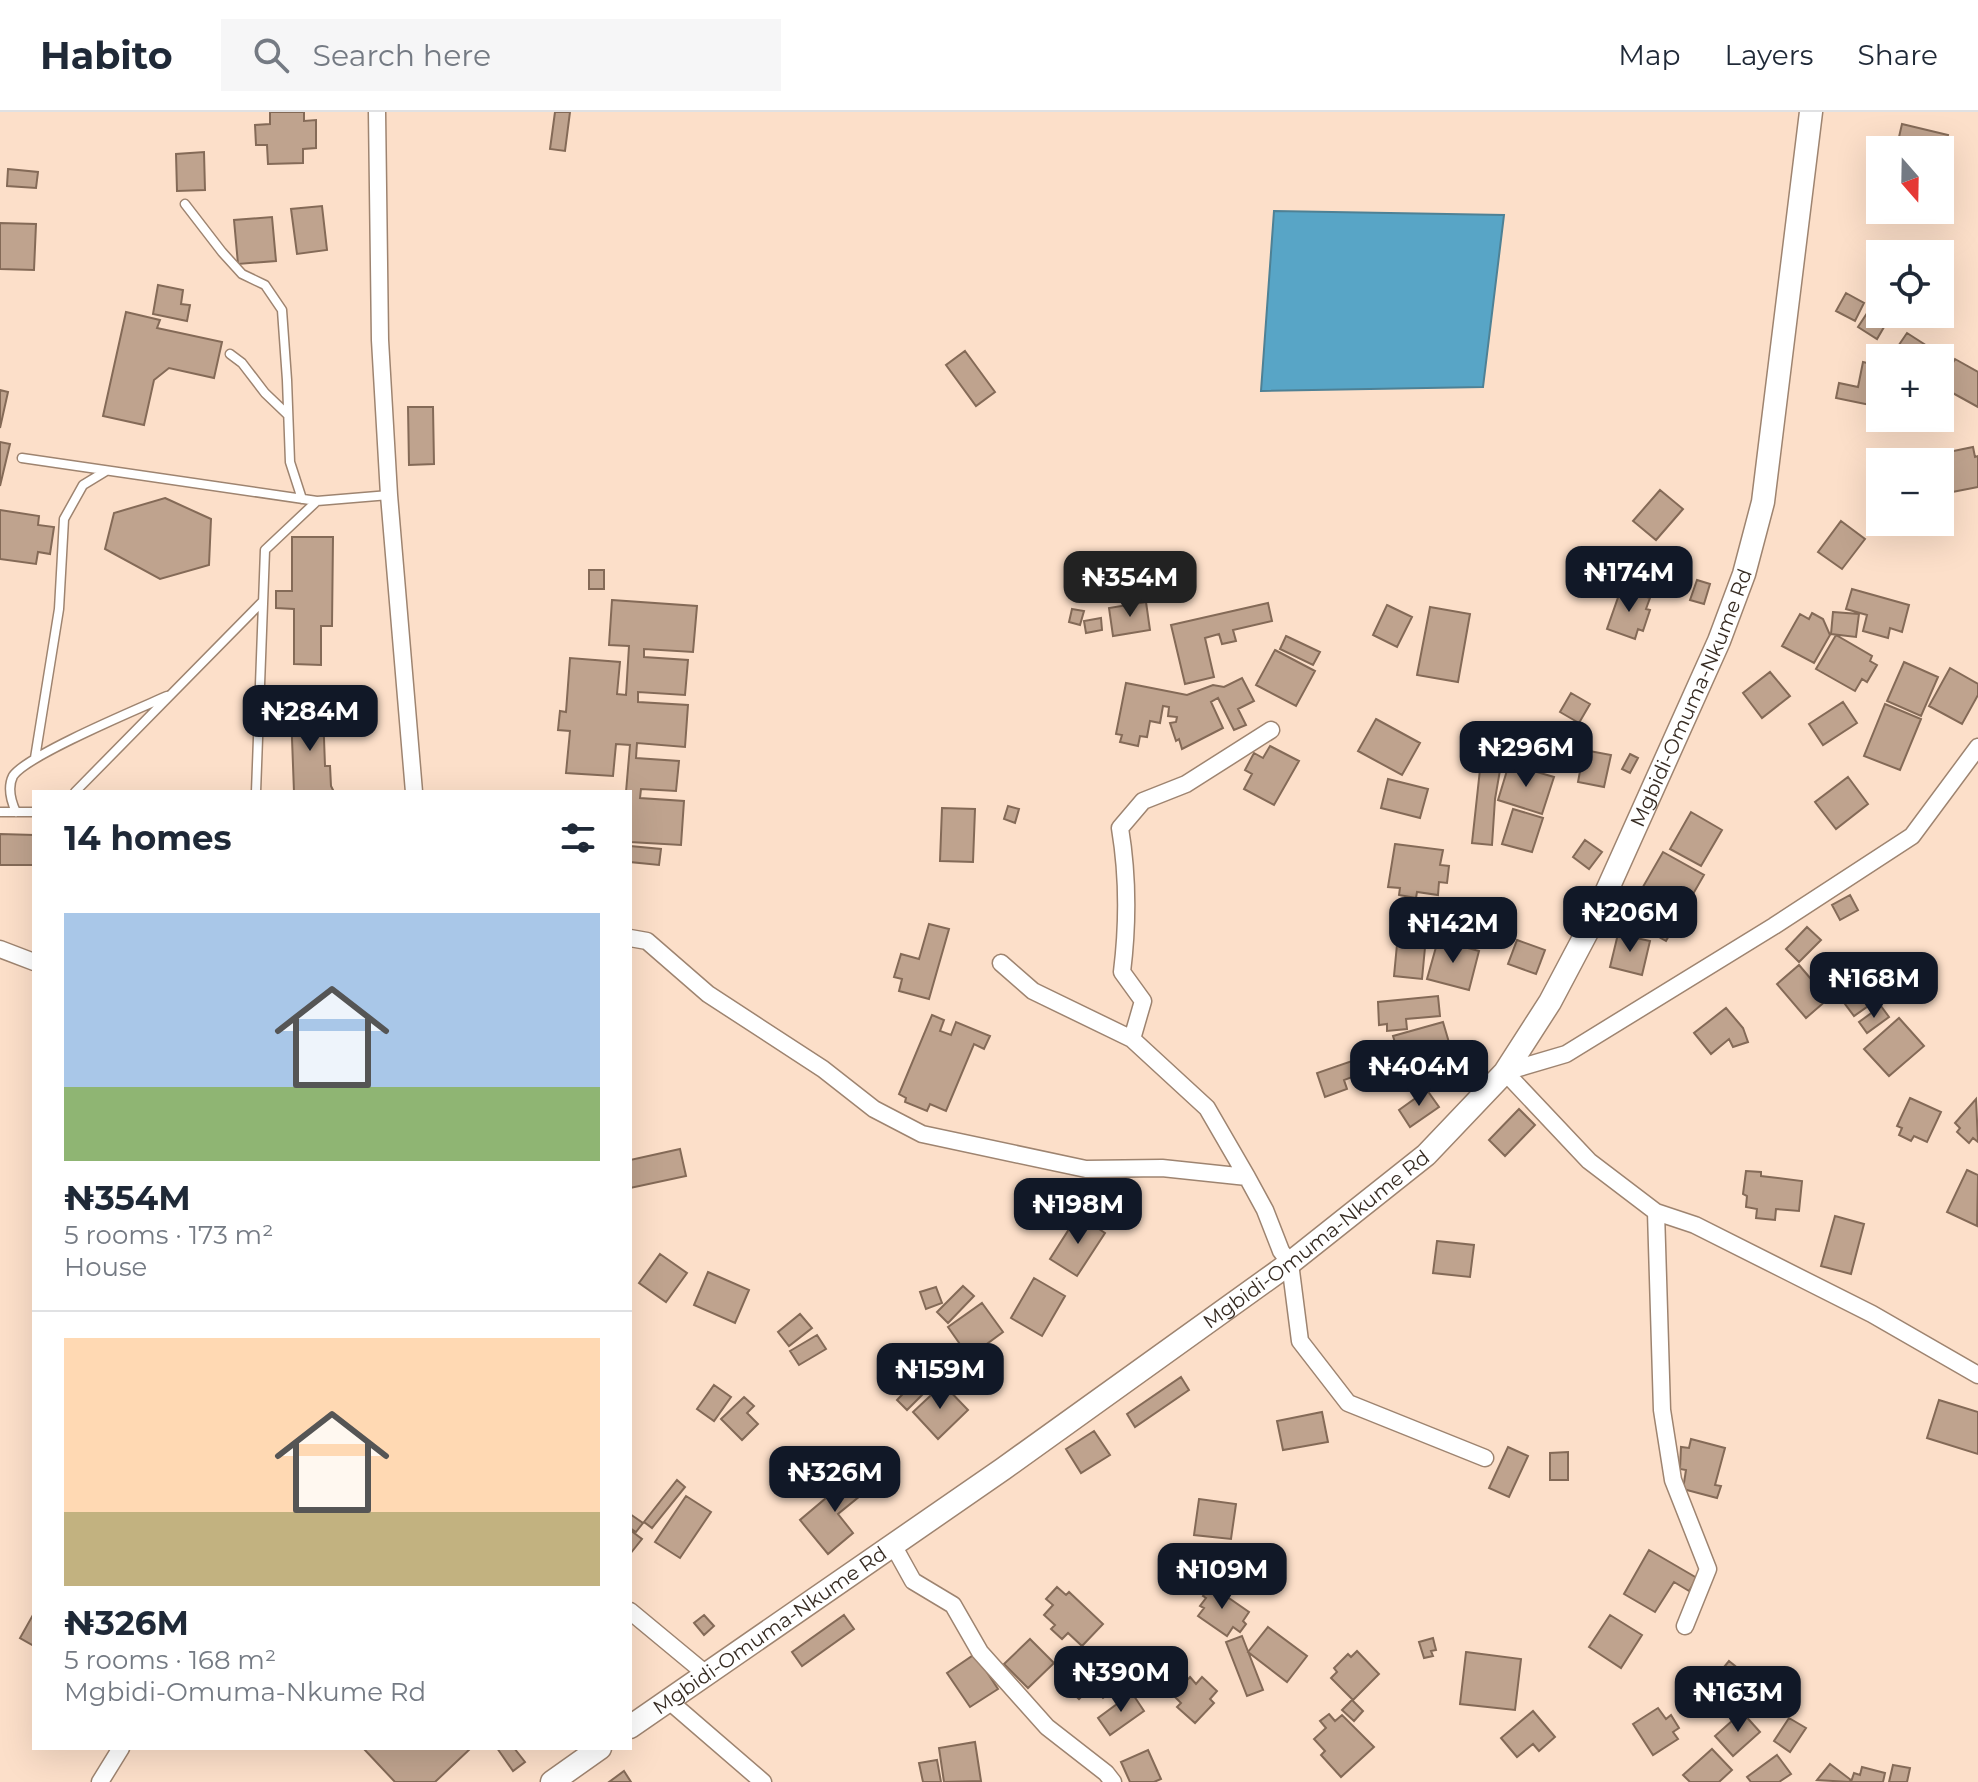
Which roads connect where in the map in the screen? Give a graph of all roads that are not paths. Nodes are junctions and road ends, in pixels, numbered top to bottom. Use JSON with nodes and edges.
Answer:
{"nodes":[{"id":1,"x":377,"y":112,"type":"edge"},
{"id":2,"x":1811,"y":112,"type":"edge"},
{"id":3,"x":185,"y":204,"type":"dead end"},
{"id":4,"x":230,"y":354,"type":"dead end"},
{"id":5,"x":288,"y":415,"type":"junction"},
{"id":6,"x":22,"y":458,"type":"dead end"},
{"id":7,"x":106,"y":471,"type":"junction"},
{"id":8,"x":389,"y":495,"type":"junction"},
{"id":9,"x":302,"y":499,"type":"junction"},
{"id":10,"x":317,"y":501,"type":"junction"},
{"id":11,"x":263,"y":601,"type":"junction"},
{"id":12,"x":173,"y":693,"type":"junction"},
{"id":13,"x":1271,"y":730,"type":"dead end"},
{"id":14,"x":1978,"y":747,"type":"edge"},
{"id":15,"x":35,"y":758,"type":"junction"},
{"id":16,"x":77,"y":790,"type":"edge"},
{"id":17,"x":256,"y":790,"type":"edge"},
{"id":18,"x":414,"y":790,"type":"edge"},
{"id":19,"x":0,"y":812,"type":"edge"},
{"id":20,"x":16,"y":812,"type":"junction"},
{"id":21,"x":32,"y":812,"type":"edge"},
{"id":22,"x":632,"y":938,"type":"edge"},
{"id":23,"x":0,"y":949,"type":"edge"},
{"id":24,"x":32,"y":961,"type":"edge"},
{"id":25,"x":1001,"y":963,"type":"dead end"},
{"id":26,"x":1132,"y":1039,"type":"junction"},
{"id":27,"x":1505,"y":1072,"type":"junction"},
{"id":28,"x":1247,"y":1177,"type":"junction"},
{"id":29,"x":1656,"y":1212,"type":"junction"},
{"id":30,"x":1290,"y":1263,"type":"junction"},
{"id":31,"x":1978,"y":1375,"type":"edge"},
{"id":32,"x":1485,"y":1458,"type":"dead end"},
{"id":33,"x":893,"y":1545,"type":"junction"},
{"id":34,"x":632,"y":1613,"type":"edge"},
{"id":35,"x":1685,"y":1626,"type":"dead end"},
{"id":36,"x":706,"y":1674,"type":"junction"},
{"id":37,"x":668,"y":1700,"type":"junction"},
{"id":38,"x":632,"y":1726,"type":"edge"},
{"id":39,"x":120,"y":1750,"type":"edge"},
{"id":40,"x":598,"y":1750,"type":"edge"},
{"id":41,"x":562,"y":1779,"type":"edge"},
{"id":42,"x":100,"y":1782,"type":"edge"},
{"id":43,"x":763,"y":1782,"type":"edge"},
{"id":44,"x":1113,"y":1782,"type":"edge"}],
"edges":[{"from":1,"to":8,"type":"street"},
{"from":2,"to":27,"type":"street","name":"Mgbidi-Omuma-Nkume Rd"},
{"from":3,"to":5,"type":"lane"},
{"from":4,"to":5,"type":"lane"},
{"from":5,"to":9,"type":"lane"},
{"from":6,"to":7,"type":"lane"},
{"from":7,"to":9,"type":"lane"},
{"from":7,"to":15,"type":"lane"},
{"from":8,"to":10,"type":"lane"},
{"from":8,"to":18,"type":"street"},
{"from":9,"to":10,"type":"lane"},
{"from":10,"to":11,"type":"lane"},
{"from":11,"to":12,"type":"lane"},
{"from":11,"to":17,"type":"lane"},
{"from":12,"to":15,"type":"lane"},
{"from":12,"to":16,"type":"lane"},
{"from":13,"to":26,"type":"street"},
{"from":14,"to":27,"type":"street"},
{"from":15,"to":20,"type":"lane"},
{"from":19,"to":20,"type":"lane"},
{"from":20,"to":21,"type":"lane"},
{"from":22,"to":28,"type":"street"},
{"from":23,"to":24,"type":"street"},
{"from":25,"to":26,"type":"street"},
{"from":26,"to":28,"type":"street"},
{"from":27,"to":29,"type":"street"},
{"from":27,"to":30,"type":"street","name":"Mgbidi-Omuma-Nkume Rd"},
{"from":28,"to":30,"type":"street"},
{"from":29,"to":31,"type":"street"},
{"from":29,"to":35,"type":"street"},
{"from":30,"to":32,"type":"street"},
{"from":30,"to":33,"type":"street","name":"Mgbidi-Omuma-Nkume Rd"},
{"from":33,"to":36,"type":"street","name":"Mgbidi-Omuma-Nkume Rd"},
{"from":33,"to":44,"type":"street"},
{"from":34,"to":36,"type":"street"},
{"from":36,"to":37,"type":"street","name":"Mgbidi-Omuma-Nkume Rd"},
{"from":37,"to":38,"type":"street","name":"Mgbidi-Omuma-Nkume Rd"},
{"from":37,"to":43,"type":"street"},
{"from":39,"to":42,"type":"street"},
{"from":40,"to":41,"type":"street"}]}
